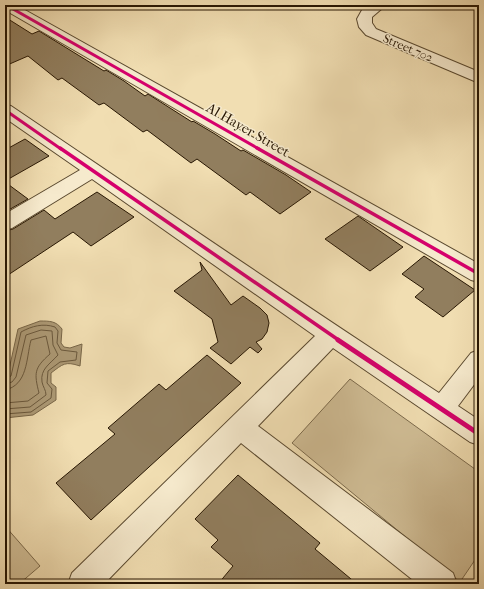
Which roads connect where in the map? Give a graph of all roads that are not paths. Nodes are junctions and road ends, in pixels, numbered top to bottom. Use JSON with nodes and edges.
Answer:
{"nodes":[{"id":1,"x":6,"y":5,"type":"edge"},
{"id":2,"x":379,"y":5,"type":"edge"},
{"id":3,"x":479,"y":78,"type":"edge"},
{"id":4,"x":5,"y":110,"type":"edge"},
{"id":5,"x":94,"y":170,"type":"junction"},
{"id":6,"x":5,"y":223,"type":"edge"},
{"id":7,"x":479,"y":274,"type":"edge"},
{"id":8,"x":331,"y":335,"type":"junction"},
{"id":9,"x":479,"y":360,"type":"edge"},
{"id":10,"x":442,"y":408,"type":"junction"},
{"id":11,"x":240,"y":427,"type":"junction"},
{"id":12,"x":479,"y":434,"type":"edge"},
{"id":13,"x":83,"y":584,"type":"edge"},
{"id":14,"x":442,"y":584,"type":"edge"}],
"edges":[{"from":1,"to":7,"type":"street","name":"Al Hayer Street"},
{"from":2,"to":3,"type":"street","name":"Street 702"},
{"from":4,"to":5,"type":"street"},
{"from":5,"to":6,"type":"street"},
{"from":5,"to":8,"type":"street"},
{"from":8,"to":10,"type":"street"},
{"from":8,"to":11,"type":"street"},
{"from":9,"to":10,"type":"street"},
{"from":10,"to":12,"type":"street"},
{"from":11,"to":13,"type":"street"},
{"from":11,"to":14,"type":"street"}]}
